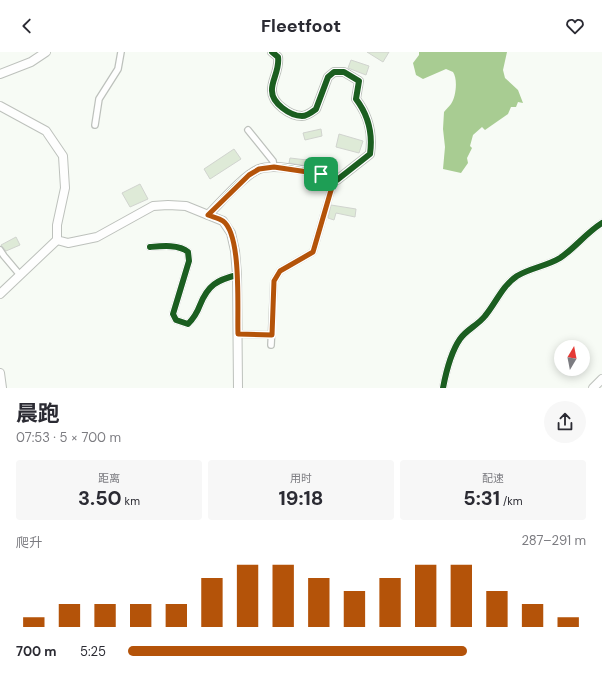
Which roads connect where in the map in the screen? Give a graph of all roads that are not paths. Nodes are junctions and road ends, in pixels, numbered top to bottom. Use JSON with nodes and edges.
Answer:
{"nodes":[{"id":1,"x":46,"y":52,"type":"edge"},
{"id":2,"x":122,"y":52,"type":"edge"},
{"id":3,"x":272,"y":52,"type":"edge"},
{"id":4,"x":0,"y":74,"type":"edge"},
{"id":5,"x":0,"y":106,"type":"edge"},
{"id":6,"x":95,"y":125,"type":"dead end"},
{"id":7,"x":248,"y":130,"type":"dead end"},
{"id":8,"x":274,"y":167,"type":"junction"},
{"id":9,"x":334,"y":180,"type":"junction"},
{"id":10,"x":208,"y":215,"type":"junction"},
{"id":11,"x":602,"y":223,"type":"edge"},
{"id":12,"x":57,"y":240,"type":"junction"},
{"id":13,"x":150,"y":247,"type":"dead end"},
{"id":14,"x":0,"y":250,"type":"edge"},
{"id":15,"x":20,"y":275,"type":"junction"},
{"id":16,"x":237,"y":275,"type":"junction"},
{"id":17,"x":0,"y":294,"type":"edge"},
{"id":18,"x":238,"y":334,"type":"junction"},
{"id":19,"x":272,"y":335,"type":"junction"},
{"id":20,"x":271,"y":344,"type":"dead end"},
{"id":21,"x":0,"y":373,"type":"edge"},
{"id":22,"x":602,"y":379,"type":"edge"},
{"id":23,"x":2,"y":388,"type":"edge"},
{"id":24,"x":238,"y":388,"type":"edge"},
{"id":25,"x":442,"y":388,"type":"edge"},
{"id":26,"x":593,"y":388,"type":"edge"}],
"edges":[{"from":1,"to":4,"type":"main road"},
{"from":2,"to":6,"type":"street"},
{"from":3,"to":9,"type":"main road"},
{"from":5,"to":12,"type":"main road"},
{"from":7,"to":8,"type":"street"},
{"from":8,"to":9,"type":"main road"},
{"from":8,"to":10,"type":"main road"},
{"from":9,"to":19,"type":"street"},
{"from":10,"to":12,"type":"main road"},
{"from":10,"to":16,"type":"main road"},
{"from":11,"to":25,"type":"street"},
{"from":12,"to":15,"type":"main road"},
{"from":13,"to":16,"type":"street"},
{"from":14,"to":15,"type":"street"},
{"from":15,"to":17,"type":"main road"},
{"from":16,"to":18,"type":"main road"},
{"from":18,"to":19,"type":"street"},
{"from":18,"to":24,"type":"main road"},
{"from":19,"to":20,"type":"street"},
{"from":21,"to":23,"type":"main road"},
{"from":22,"to":26,"type":"main road"}]}
